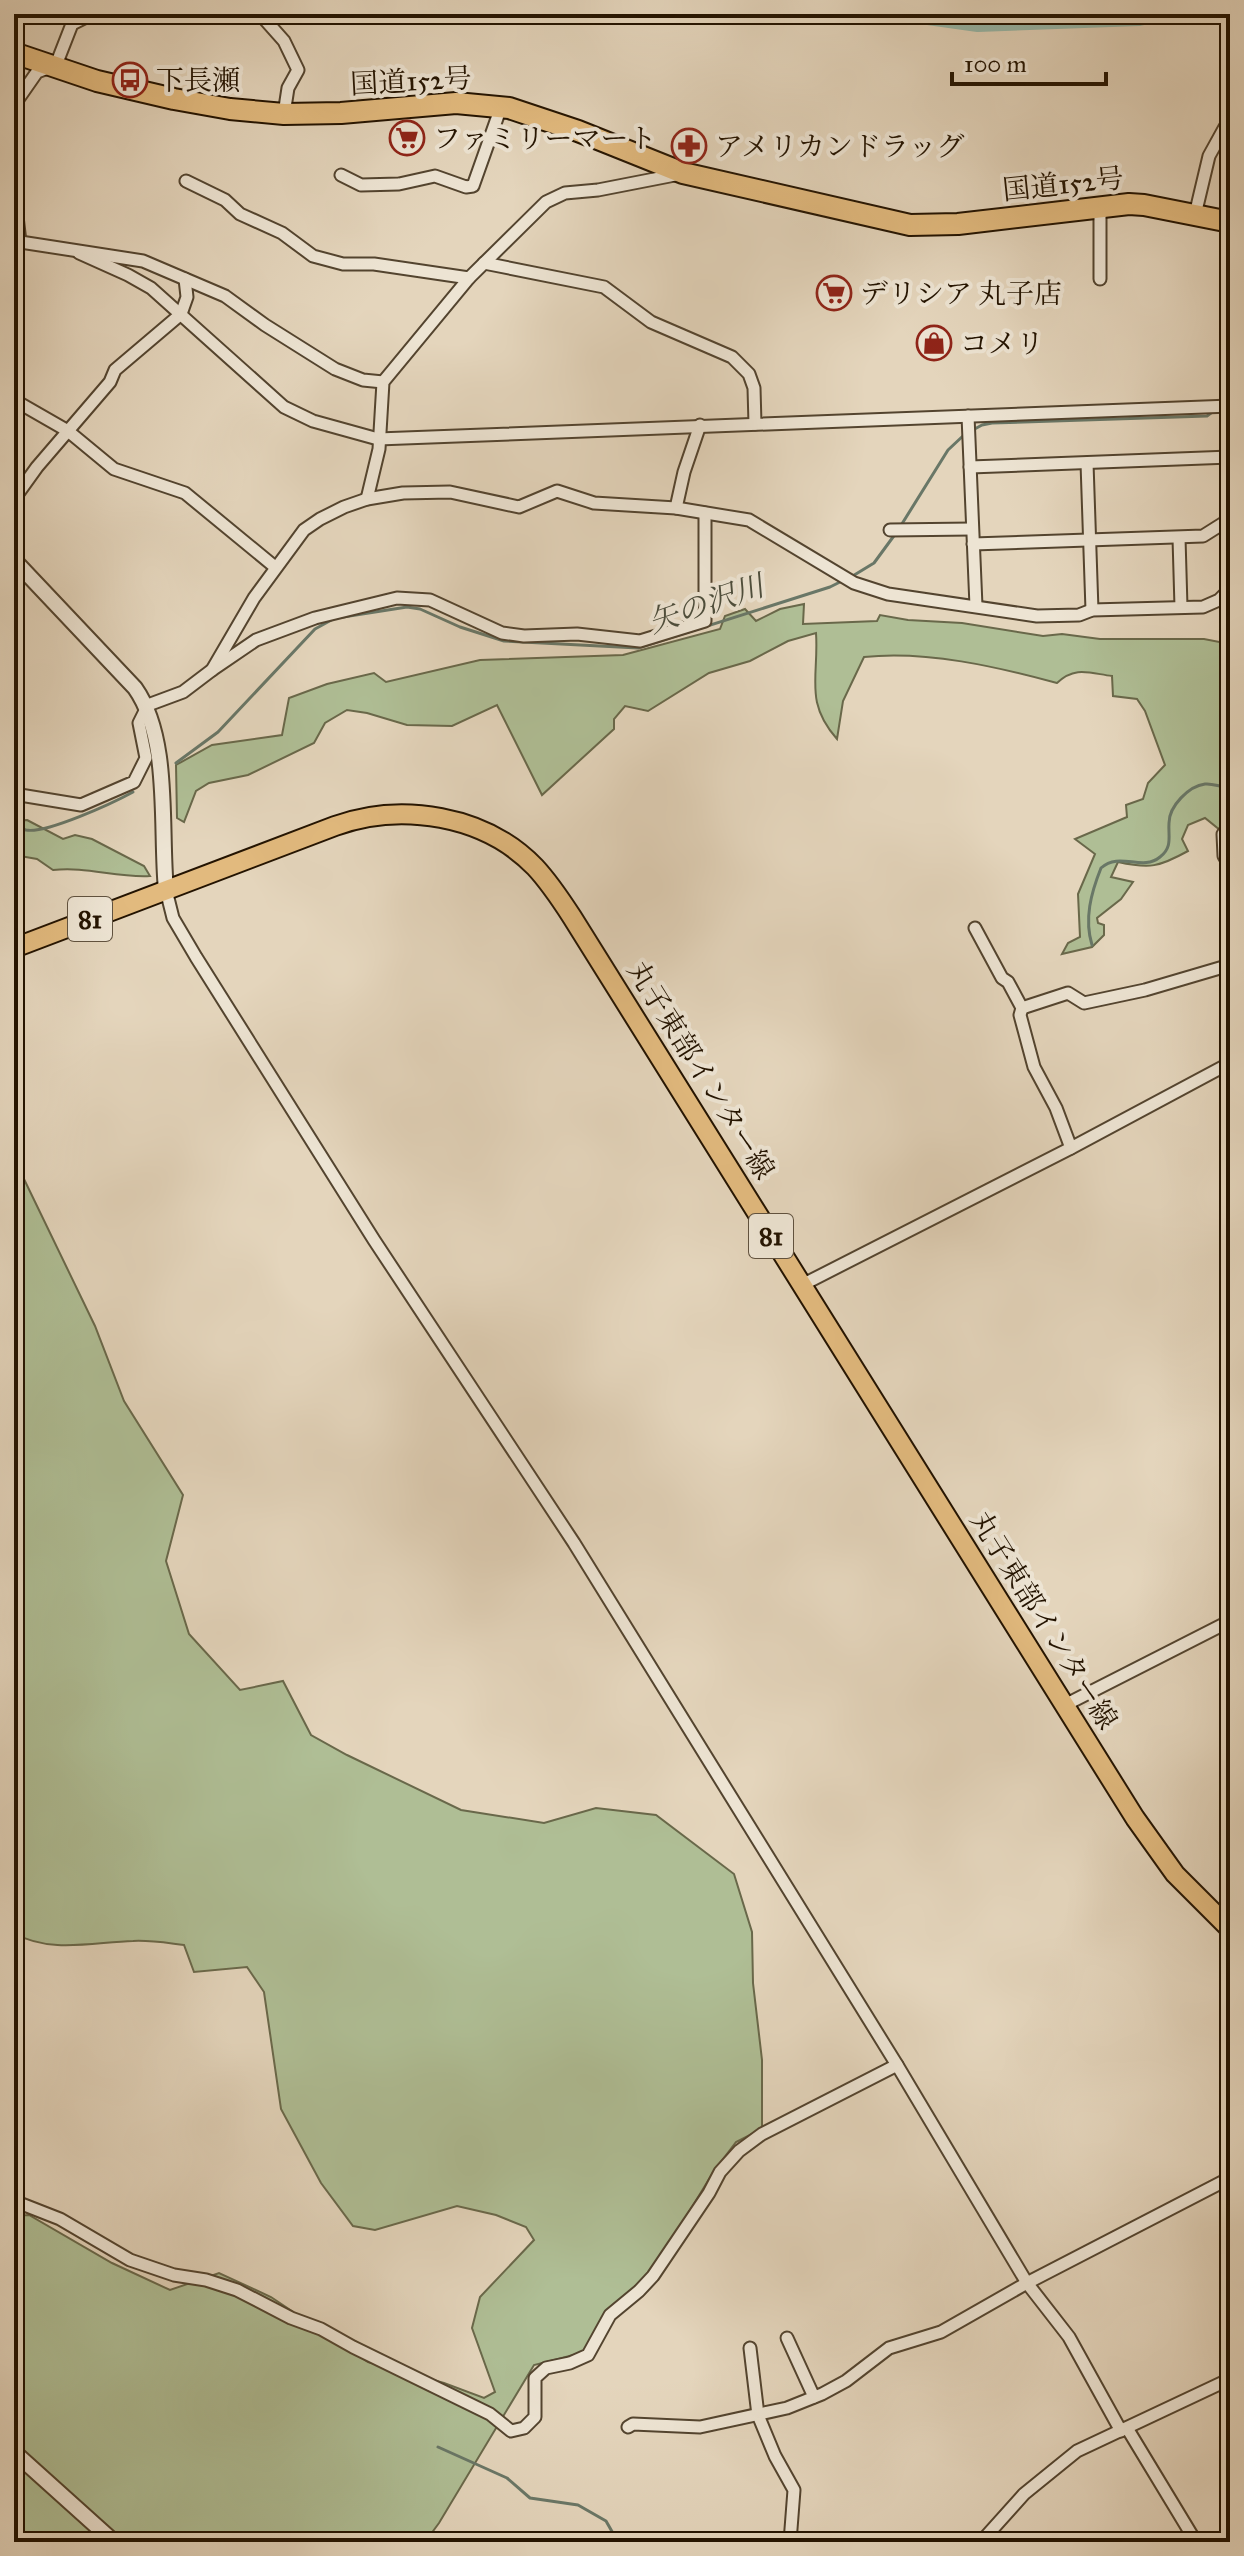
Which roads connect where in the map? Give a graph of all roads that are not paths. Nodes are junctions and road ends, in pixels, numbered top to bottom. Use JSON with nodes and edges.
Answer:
{"nodes":[{"id":1,"x":92,"y":14,"type":"edge"},
{"id":2,"x":260,"y":14,"type":"edge"},
{"id":3,"x":71,"y":19,"type":"edge"},
{"id":4,"x":14,"y":53,"type":"edge"},
{"id":5,"x":56,"y":65,"type":"junction"},
{"id":6,"x":14,"y":105,"type":"edge"},
{"id":7,"x":501,"y":107,"type":"junction"},
{"id":8,"x":284,"y":114,"type":"junction"},
{"id":9,"x":1230,"y":126,"type":"edge"},
{"id":10,"x":683,"y":173,"type":"junction"},
{"id":11,"x":341,"y":175,"type":"dead end"},
{"id":12,"x":186,"y":181,"type":"dead end"},
{"id":13,"x":14,"y":190,"type":"edge"},
{"id":14,"x":1100,"y":206,"type":"junction"},
{"id":15,"x":1195,"y":215,"type":"junction"},
{"id":16,"x":1230,"y":222,"type":"edge"},
{"id":17,"x":17,"y":242,"type":"edge"},
{"id":18,"x":79,"y":253,"type":"junction"},
{"id":19,"x":484,"y":263,"type":"junction"},
{"id":20,"x":469,"y":278,"type":"junction"},
{"id":21,"x":185,"y":279,"type":"junction"},
{"id":22,"x":1100,"y":279,"type":"dead end"},
{"id":23,"x":181,"y":314,"type":"junction"},
{"id":24,"x":383,"y":382,"type":"junction"},
{"id":25,"x":14,"y":400,"type":"edge"},
{"id":26,"x":1228,"y":407,"type":"edge"},
{"id":27,"x":755,"y":424,"type":"junction"},
{"id":28,"x":700,"y":425,"type":"junction"},
{"id":29,"x":968,"y":427,"type":"junction"},
{"id":30,"x":68,"y":431,"type":"junction"},
{"id":31,"x":378,"y":439,"type":"junction"},
{"id":32,"x":1230,"y":457,"type":"edge"},
{"id":33,"x":1087,"y":463,"type":"junction"},
{"id":34,"x":970,"y":467,"type":"junction"},
{"id":35,"x":14,"y":499,"type":"edge"},
{"id":36,"x":367,"y":499,"type":"junction"},
{"id":37,"x":676,"y":508,"type":"junction"},
{"id":38,"x":705,"y":513,"type":"junction"},
{"id":39,"x":1230,"y":519,"type":"edge"},
{"id":40,"x":972,"y":529,"type":"junction"},
{"id":41,"x":895,"y":531,"type":"dead end"},
{"id":42,"x":1179,"y":538,"type":"junction"},
{"id":43,"x":1090,"y":539,"type":"junction"},
{"id":44,"x":973,"y":544,"type":"junction"},
{"id":45,"x":14,"y":560,"type":"edge"},
{"id":46,"x":275,"y":567,"type":"junction"},
{"id":47,"x":1230,"y":589,"type":"edge"},
{"id":48,"x":976,"y":606,"type":"junction"},
{"id":49,"x":1181,"y":607,"type":"junction"},
{"id":50,"x":1092,"y":610,"type":"junction"},
{"id":51,"x":212,"y":670,"type":"junction"},
{"id":52,"x":148,"y":705,"type":"junction"},
{"id":53,"x":14,"y":794,"type":"edge"},
{"id":54,"x":1230,"y":825,"type":"edge"},
{"id":55,"x":1230,"y":866,"type":"edge"},
{"id":56,"x":166,"y":890,"type":"junction"},
{"id":57,"x":975,"y":928,"type":"dead end"},
{"id":58,"x":14,"y":948,"type":"edge"},
{"id":59,"x":1230,"y":965,"type":"edge"},
{"id":60,"x":1022,"y":1008,"type":"junction"},
{"id":61,"x":1229,"y":1068,"type":"edge"},
{"id":62,"x":1071,"y":1148,"type":"junction"},
{"id":63,"x":802,"y":1285,"type":"junction"},
{"id":64,"x":1230,"y":1621,"type":"edge"},
{"id":65,"x":1065,"y":1705,"type":"junction"},
{"id":66,"x":1230,"y":1929,"type":"edge"},
{"id":67,"x":897,"y":2065,"type":"junction"},
{"id":68,"x":1230,"y":2178,"type":"edge"},
{"id":69,"x":14,"y":2201,"type":"edge"},
{"id":70,"x":1027,"y":2283,"type":"junction"},
{"id":71,"x":787,"y":2338,"type":"dead end"},
{"id":72,"x":750,"y":2348,"type":"dead end"},
{"id":73,"x":1230,"y":2379,"type":"edge"},
{"id":74,"x":814,"y":2397,"type":"junction"},
{"id":75,"x":758,"y":2415,"type":"junction"},
{"id":76,"x":628,"y":2427,"type":"dead end"},
{"id":77,"x":1124,"y":2429,"type":"junction"},
{"id":78,"x":14,"y":2452,"type":"edge"},
{"id":79,"x":989,"y":2539,"type":"edge"},
{"id":80,"x":114,"y":2542,"type":"edge"},
{"id":81,"x":790,"y":2542,"type":"edge"},
{"id":82,"x":1196,"y":2542,"type":"edge"}],
"edges":[{"from":1,"to":3,"type":"street"},
{"from":2,"to":8,"type":"street"},
{"from":3,"to":5,"type":"street"},
{"from":4,"to":5,"type":"highway","name":"国道152号"},
{"from":5,"to":6,"type":"street"},
{"from":5,"to":8,"type":"highway","name":"国道152号"},
{"from":7,"to":8,"type":"highway","name":"国道152号"},
{"from":7,"to":10,"type":"highway","name":"国道152号"},
{"from":7,"to":11,"type":"street"},
{"from":9,"to":15,"type":"street"},
{"from":10,"to":14,"type":"highway","name":"国道152号"},
{"from":10,"to":19,"type":"street"},
{"from":12,"to":20,"type":"street"},
{"from":13,"to":17,"type":"street"},
{"from":14,"to":15,"type":"highway","name":"国道152号"},
{"from":14,"to":22,"type":"street"},
{"from":15,"to":16,"type":"highway","name":"国道152号"},
{"from":17,"to":18,"type":"street"},
{"from":18,"to":21,"type":"street"},
{"from":18,"to":23,"type":"street"},
{"from":19,"to":20,"type":"street"},
{"from":19,"to":27,"type":"street"},
{"from":20,"to":24,"type":"street"},
{"from":21,"to":23,"type":"street"},
{"from":21,"to":24,"type":"street"},
{"from":23,"to":30,"type":"street"},
{"from":23,"to":31,"type":"street"},
{"from":24,"to":31,"type":"street"},
{"from":25,"to":30,"type":"street"},
{"from":26,"to":29,"type":"street"},
{"from":27,"to":28,"type":"street"},
{"from":27,"to":29,"type":"street"},
{"from":28,"to":31,"type":"street"},
{"from":28,"to":37,"type":"street"},
{"from":29,"to":34,"type":"street"},
{"from":30,"to":35,"type":"street"},
{"from":30,"to":46,"type":"street"},
{"from":31,"to":36,"type":"street"},
{"from":32,"to":33,"type":"street"},
{"from":33,"to":34,"type":"street"},
{"from":33,"to":43,"type":"street"},
{"from":34,"to":40,"type":"street"},
{"from":36,"to":37,"type":"street"},
{"from":36,"to":46,"type":"street"},
{"from":37,"to":38,"type":"street"},
{"from":38,"to":48,"type":"street"},
{"from":38,"to":51,"type":"street"},
{"from":39,"to":42,"type":"street"},
{"from":40,"to":41,"type":"street"},
{"from":40,"to":44,"type":"street"},
{"from":42,"to":43,"type":"street"},
{"from":42,"to":49,"type":"street"},
{"from":43,"to":44,"type":"street"},
{"from":43,"to":50,"type":"street"},
{"from":44,"to":48,"type":"street"},
{"from":45,"to":52,"type":"street"},
{"from":46,"to":51,"type":"street"},
{"from":47,"to":49,"type":"street"},
{"from":48,"to":50,"type":"street"},
{"from":49,"to":50,"type":"street"},
{"from":51,"to":52,"type":"street"},
{"from":52,"to":53,"type":"street"},
{"from":52,"to":56,"type":"street"},
{"from":54,"to":55,"type":"street"},
{"from":56,"to":58,"type":"main road","name":"丸子東部インター線","number":"81"},
{"from":56,"to":63,"type":"main road","name":"丸子東部インター線","number":"81"},
{"from":56,"to":67,"type":"street"},
{"from":57,"to":60,"type":"street"},
{"from":59,"to":60,"type":"street"},
{"from":60,"to":62,"type":"street"},
{"from":61,"to":62,"type":"street"},
{"from":62,"to":63,"type":"street"},
{"from":63,"to":65,"type":"main road","name":"丸子東部インター線","number":"81"},
{"from":64,"to":65,"type":"street"},
{"from":65,"to":66,"type":"main road","name":"丸子東部インター線","number":"81"},
{"from":67,"to":69,"type":"street"},
{"from":67,"to":70,"type":"street"},
{"from":68,"to":70,"type":"street"},
{"from":70,"to":74,"type":"street"},
{"from":70,"to":77,"type":"street"},
{"from":71,"to":74,"type":"street"},
{"from":72,"to":75,"type":"street"},
{"from":73,"to":77,"type":"street"},
{"from":74,"to":75,"type":"street"},
{"from":75,"to":76,"type":"street"},
{"from":75,"to":81,"type":"street"},
{"from":77,"to":79,"type":"street"},
{"from":77,"to":82,"type":"street"},
{"from":78,"to":80,"type":"street"}]}
